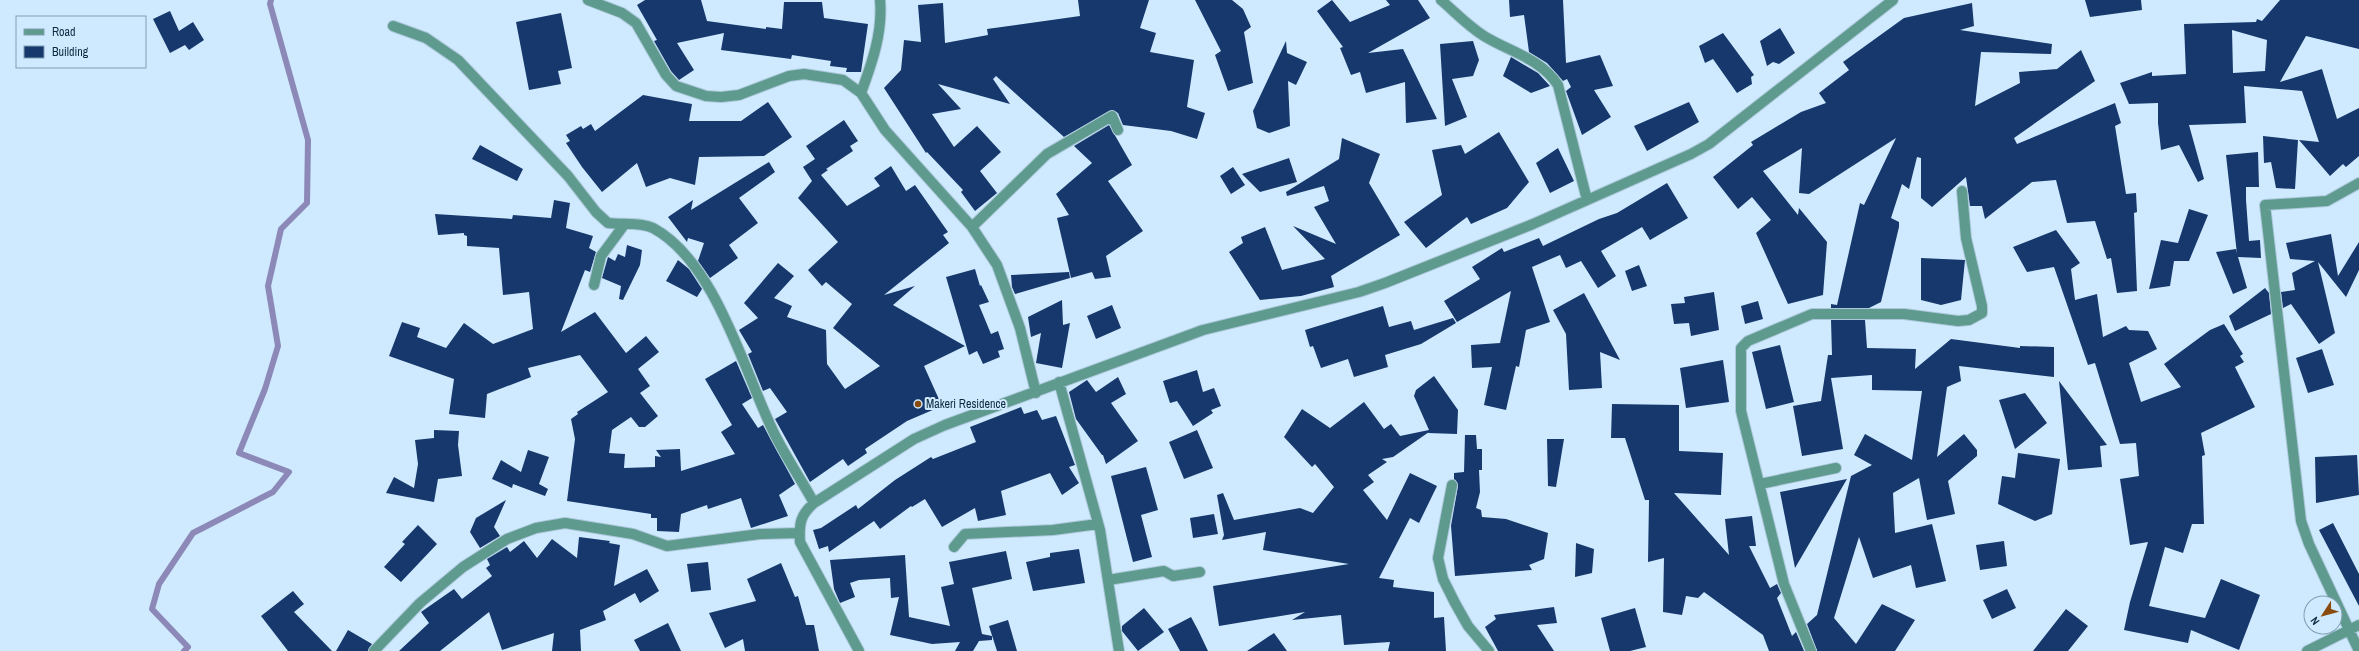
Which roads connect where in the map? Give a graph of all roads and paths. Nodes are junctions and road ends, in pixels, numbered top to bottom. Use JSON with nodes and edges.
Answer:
{"nodes":[{"id":1,"x":588,"y":0,"type":"edge"},
{"id":2,"x":880,"y":0,"type":"edge"},
{"id":3,"x":1441,"y":0,"type":"edge"},
{"id":4,"x":1888,"y":1,"type":"edge"},
{"id":5,"x":393,"y":26,"type":"dead end"},
{"id":6,"x":862,"y":93,"type":"junction"},
{"id":7,"x":1118,"y":130,"type":"dead end"},
{"id":8,"x":2359,"y":183,"type":"edge"},
{"id":9,"x":1962,"y":191,"type":"dead end"},
{"id":10,"x":1587,"y":200,"type":"junction"},
{"id":11,"x":624,"y":225,"type":"junction"},
{"id":12,"x":972,"y":227,"type":"junction"},
{"id":13,"x":594,"y":284,"type":"dead end"},
{"id":14,"x":1060,"y":382,"type":"junction"},
{"id":15,"x":1036,"y":393,"type":"junction"},
{"id":16,"x":1836,"y":468,"type":"dead end"},
{"id":17,"x":1760,"y":484,"type":"junction"},
{"id":18,"x":1452,"y":485,"type":"dead end"},
{"id":19,"x":814,"y":502,"type":"junction"},
{"id":20,"x":1098,"y":524,"type":"junction"},
{"id":21,"x":799,"y":533,"type":"junction"},
{"id":22,"x":954,"y":546,"type":"dead end"},
{"id":23,"x":1200,"y":572,"type":"dead end"},
{"id":24,"x":1108,"y":580,"type":"junction"},
{"id":25,"x":2359,"y":625,"type":"edge"},
{"id":26,"x":2348,"y":630,"type":"junction"},
{"id":27,"x":374,"y":651,"type":"edge"},
{"id":28,"x":859,"y":651,"type":"edge"},
{"id":29,"x":1119,"y":651,"type":"edge"},
{"id":30,"x":1489,"y":651,"type":"edge"},
{"id":31,"x":1811,"y":651,"type":"edge"},
{"id":32,"x":2307,"y":651,"type":"edge"},
{"id":33,"x":2359,"y":651,"type":"edge"}],
"edges":[{"from":1,"to":6,"type":"street"},
{"from":2,"to":6,"type":"street"},
{"from":3,"to":10,"type":"street"},
{"from":4,"to":10,"type":"street"},
{"from":5,"to":11,"type":"street"},
{"from":6,"to":12,"type":"street"},
{"from":7,"to":12,"type":"street"},
{"from":8,"to":26,"type":"street"},
{"from":9,"to":17,"type":"street"},
{"from":10,"to":14,"type":"street"},
{"from":11,"to":13,"type":"street"},
{"from":11,"to":19,"type":"street"},
{"from":12,"to":15,"type":"street"},
{"from":14,"to":15,"type":"street"},
{"from":14,"to":20,"type":"street"},
{"from":15,"to":19,"type":"street"},
{"from":16,"to":17,"type":"street"},
{"from":17,"to":31,"type":"street"},
{"from":18,"to":30,"type":"street"},
{"from":19,"to":21,"type":"street"},
{"from":20,"to":22,"type":"street"},
{"from":20,"to":24,"type":"street"},
{"from":21,"to":27,"type":"street"},
{"from":21,"to":28,"type":"street"},
{"from":23,"to":24,"type":"street"},
{"from":24,"to":29,"type":"street"},
{"from":25,"to":26,"type":"street"},
{"from":26,"to":32,"type":"street"},
{"from":26,"to":33,"type":"street"}]}
